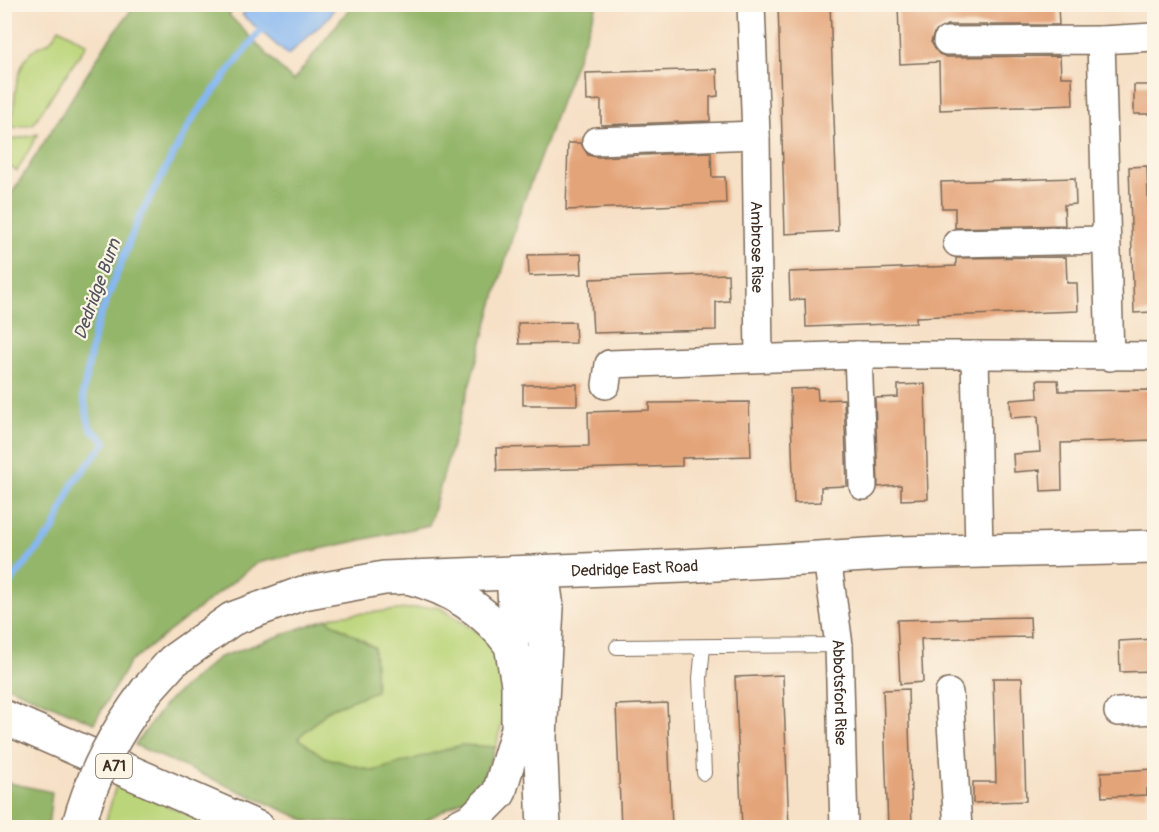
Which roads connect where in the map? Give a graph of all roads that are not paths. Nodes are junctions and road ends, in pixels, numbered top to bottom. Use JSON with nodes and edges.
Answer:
{"nodes":[{"id":1,"x":751,"y":4,"type":"edge"},
{"id":2,"x":1155,"y":37,"type":"edge"},
{"id":3,"x":1101,"y":40,"type":"junction"},
{"id":4,"x":947,"y":41,"type":"dead end"},
{"id":5,"x":756,"y":135,"type":"junction"},
{"id":6,"x":596,"y":141,"type":"dead end"},
{"id":7,"x":1105,"y":240,"type":"junction"},
{"id":8,"x":957,"y":243,"type":"dead end"},
{"id":9,"x":858,"y":355,"type":"junction"},
{"id":10,"x":975,"y":355,"type":"junction"},
{"id":11,"x":1155,"y":356,"type":"edge"},
{"id":12,"x":1110,"y":357,"type":"junction"},
{"id":13,"x":759,"y":358,"type":"junction"},
{"id":14,"x":606,"y":385,"type":"dead end"},
{"id":15,"x":862,"y":486,"type":"dead end"},
{"id":16,"x":1155,"y":547,"type":"edge"},
{"id":17,"x":979,"y":552,"type":"junction"},
{"id":18,"x":827,"y":558,"type":"junction"},
{"id":19,"x":528,"y":573,"type":"junction"},
{"id":20,"x":408,"y":578,"type":"junction"},
{"id":21,"x":511,"y":645,"type":"junction"},
{"id":22,"x":839,"y":645,"type":"junction"},
{"id":23,"x":617,"y":647,"type":"dead end"},
{"id":24,"x":704,"y":647,"type":"junction"},
{"id":25,"x":949,"y":693,"type":"dead end"},
{"id":26,"x":1155,"y":710,"type":"edge"},
{"id":27,"x":1118,"y":712,"type":"dead end"},
{"id":28,"x":4,"y":717,"type":"edge"},
{"id":29,"x":704,"y":773,"type":"dead end"},
{"id":30,"x":235,"y":821,"type":"edge"},
{"id":31,"x":78,"y":828,"type":"edge"},
{"id":32,"x":258,"y":828,"type":"edge"},
{"id":33,"x":456,"y":828,"type":"edge"},
{"id":34,"x":544,"y":828,"type":"edge"},
{"id":35,"x":844,"y":828,"type":"edge"},
{"id":36,"x":958,"y":828,"type":"edge"}],
"edges":[{"from":1,"to":5,"type":"street","name":"Ambrose Rise"},
{"from":2,"to":3,"type":"street"},
{"from":3,"to":4,"type":"street"},
{"from":3,"to":7,"type":"street"},
{"from":5,"to":6,"type":"street"},
{"from":5,"to":13,"type":"street","name":"Ambrose Rise"},
{"from":7,"to":8,"type":"street"},
{"from":7,"to":12,"type":"street"},
{"from":9,"to":10,"type":"street"},
{"from":9,"to":13,"type":"street"},
{"from":9,"to":15,"type":"street"},
{"from":10,"to":12,"type":"street"},
{"from":10,"to":17,"type":"street"},
{"from":11,"to":12,"type":"street"},
{"from":13,"to":14,"type":"street"},
{"from":16,"to":17,"type":"street","name":"Dedridge East Road"},
{"from":17,"to":18,"type":"street","name":"Dedridge East Road"},
{"from":18,"to":19,"type":"street","name":"Dedridge East Road"},
{"from":18,"to":22,"type":"street","name":"Abbotsford Rise"},
{"from":19,"to":20,"type":"street","name":"Dedridge East Road"},
{"from":19,"to":21,"type":"street"},
{"from":19,"to":34,"type":"street"},
{"from":20,"to":21,"type":"street"},
{"from":20,"to":31,"type":"street","name":"Dedridge East Road","bridge":true},
{"from":21,"to":33,"type":"street"},
{"from":22,"to":24,"type":"lane"},
{"from":22,"to":35,"type":"street","name":"Abbotsford Rise"},
{"from":23,"to":24,"type":"lane"},
{"from":24,"to":29,"type":"lane"},
{"from":25,"to":36,"type":"street"},
{"from":26,"to":27,"type":"street"},
{"from":28,"to":30,"type":"street","number":"A71"},
{"from":30,"to":32,"type":"street","number":"A71"}]}
